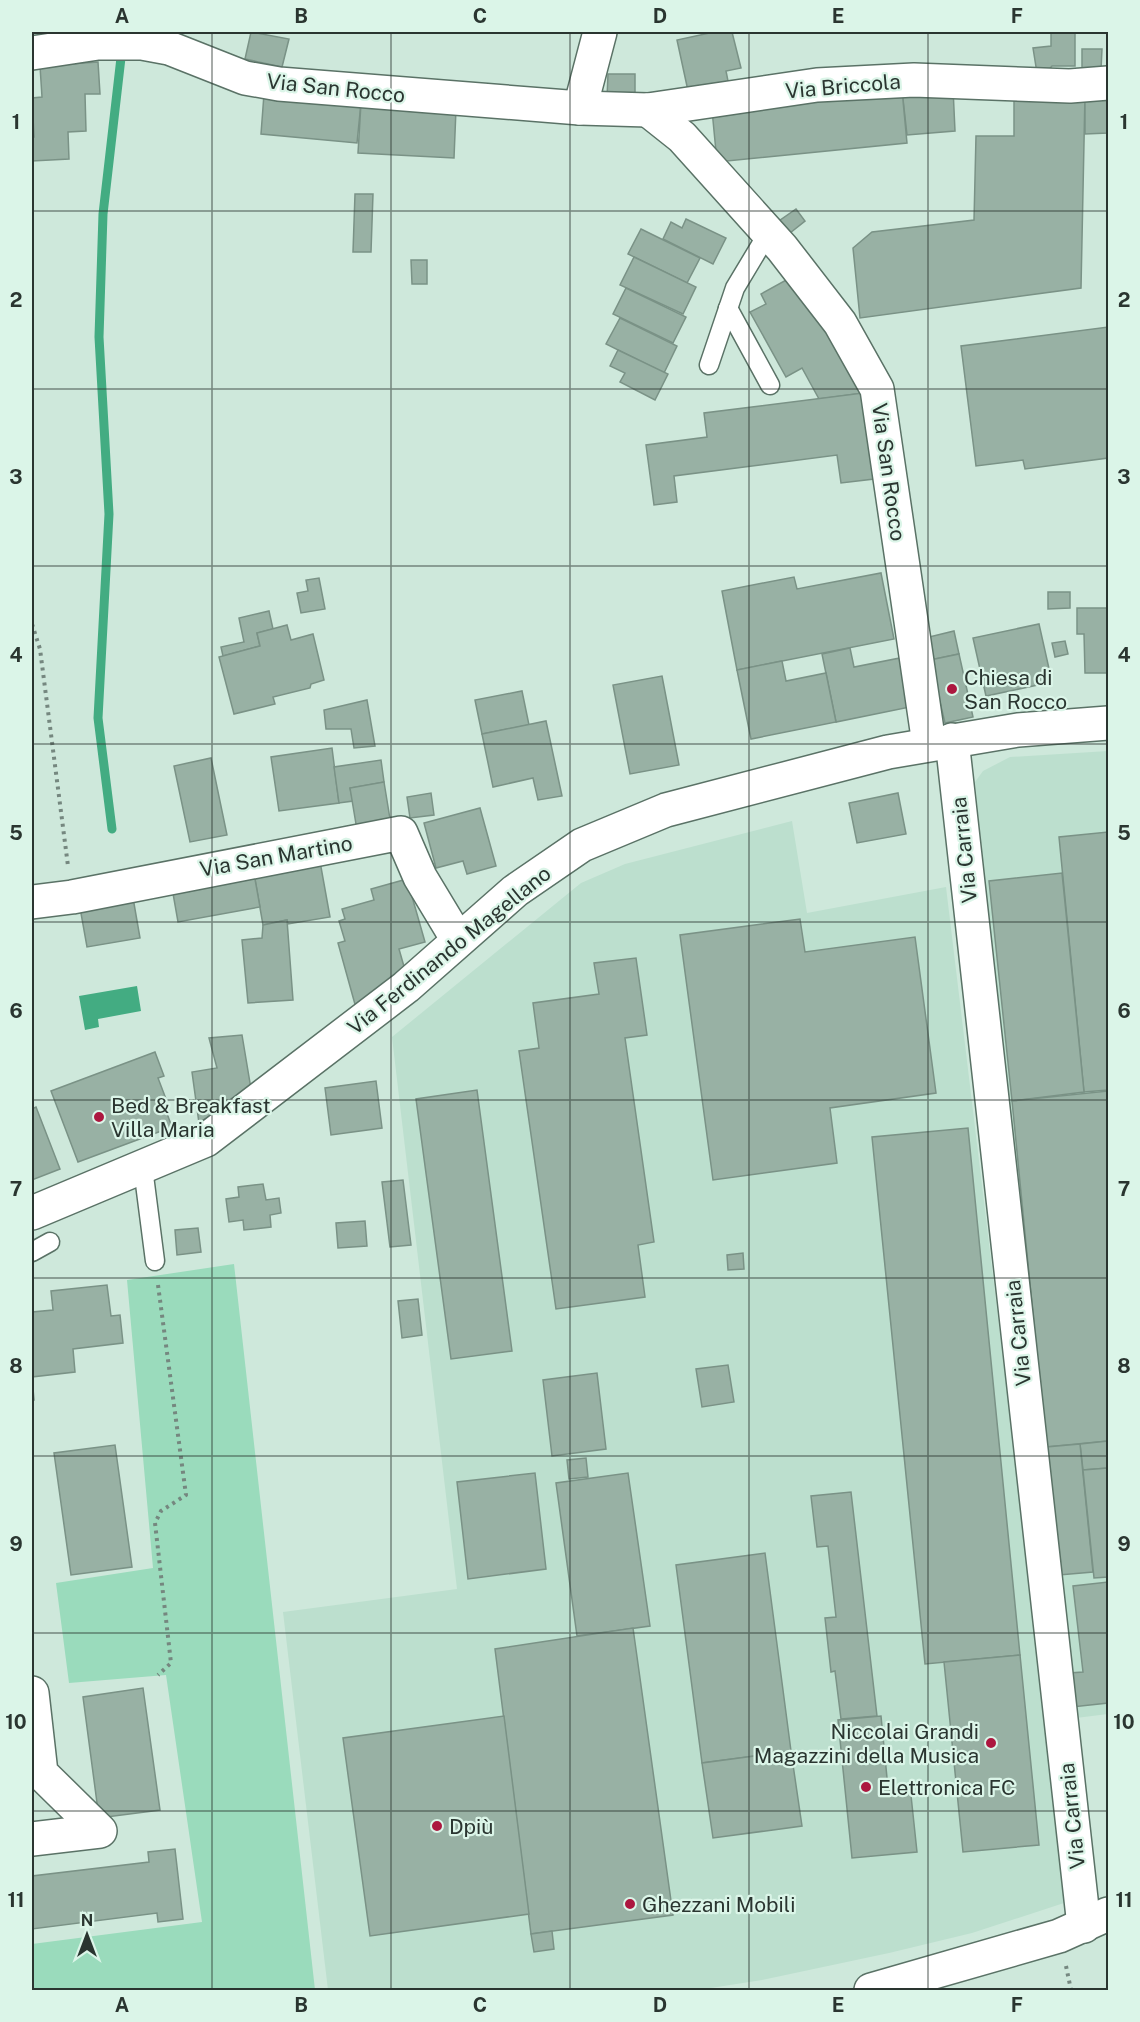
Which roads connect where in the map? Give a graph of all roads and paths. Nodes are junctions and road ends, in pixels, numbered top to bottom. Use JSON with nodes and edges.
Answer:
{"nodes":[{"id":1,"x":600,"y":32,"type":"edge"},
{"id":2,"x":32,"y":53,"type":"edge"},
{"id":3,"x":1108,"y":83,"type":"edge"},
{"id":4,"x":580,"y":108,"type":"junction"},
{"id":5,"x":648,"y":110,"type":"junction"},
{"id":6,"x":768,"y":233,"type":"junction"},
{"id":7,"x":728,"y":308,"type":"junction"},
{"id":8,"x":709,"y":365,"type":"dead end"},
{"id":9,"x":770,"y":385,"type":"dead end"},
{"id":10,"x":32,"y":624,"type":"edge"},
{"id":11,"x":1108,"y":723,"type":"edge"},
{"id":12,"x":940,"y":742,"type":"junction"},
{"id":13,"x":72,"y":897,"type":"junction"},
{"id":14,"x":32,"y":902,"type":"edge"},
{"id":15,"x":458,"y":940,"type":"junction"},
{"id":16,"x":143,"y":1168,"type":"junction"},
{"id":17,"x":32,"y":1213,"type":"edge"},
{"id":18,"x":50,"y":1242,"type":"dead end"},
{"id":19,"x":32,"y":1252,"type":"edge"},
{"id":20,"x":155,"y":1261,"type":"joint"},
{"id":21,"x":158,"y":1675,"type":"dead end"},
{"id":22,"x":32,"y":1693,"type":"edge"},
{"id":23,"x":32,"y":1839,"type":"edge"},
{"id":24,"x":1096,"y":1920,"type":"edge"},
{"id":25,"x":871,"y":1990,"type":"edge"}],
"edges":[{"from":1,"to":4,"type":"street"},
{"from":2,"to":4,"type":"street","name":"Via San Rocco"},
{"from":3,"to":5,"type":"street","name":"Via Briccola"},
{"from":4,"to":5,"type":"street","name":"Via Briccola"},
{"from":5,"to":6,"type":"street","name":"Via San Rocco"},
{"from":6,"to":7,"type":"lane"},
{"from":6,"to":12,"type":"street","name":"Via San Rocco"},
{"from":7,"to":8,"type":"lane"},
{"from":7,"to":9,"type":"lane"},
{"from":10,"to":13,"type":"path"},
{"from":11,"to":12,"type":"street","name":"Via Ferdinando Magellano"},
{"from":12,"to":15,"type":"street","name":"Via Ferdinando Magellano"},
{"from":12,"to":24,"type":"street","name":"Via Carraia"},
{"from":13,"to":14,"type":"street","name":"Via San Martino"},
{"from":13,"to":15,"type":"street","name":"Via San Martino"},
{"from":15,"to":16,"type":"street","name":"Via Ferdinando Magellano"},
{"from":16,"to":17,"type":"street","name":"Via Ferdinando Magellano"},
{"from":16,"to":20,"type":"lane"},
{"from":18,"to":19,"type":"lane"},
{"from":20,"to":21,"type":"path"},
{"from":22,"to":23,"type":"street"},
{"from":24,"to":25,"type":"street"}]}
